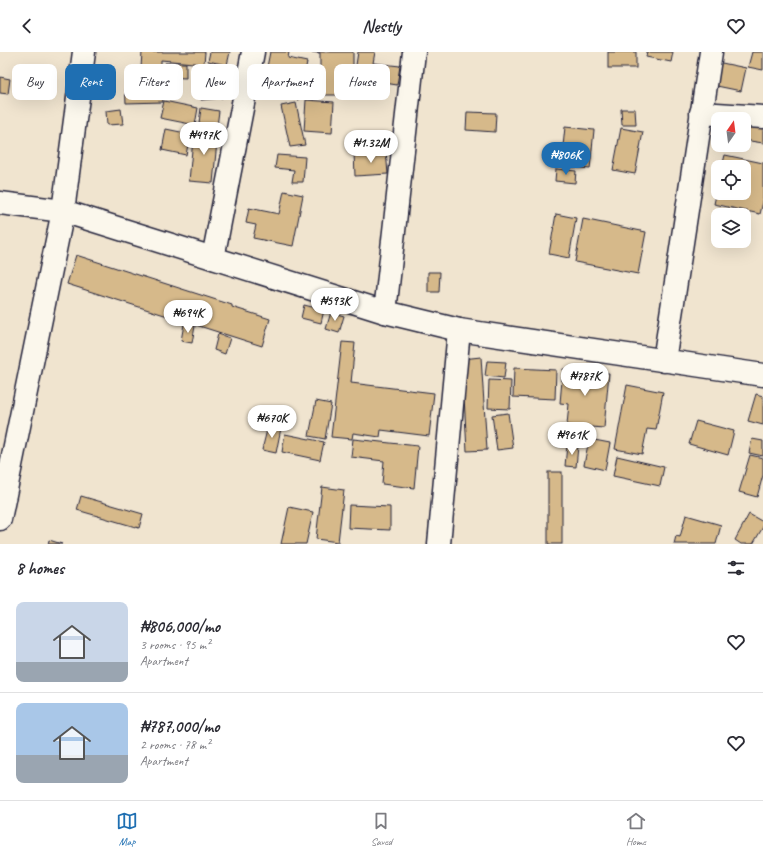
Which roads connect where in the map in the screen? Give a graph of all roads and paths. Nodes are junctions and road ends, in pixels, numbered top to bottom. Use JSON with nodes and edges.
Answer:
{"nodes":[{"id":1,"x":84,"y":52,"type":"edge"},
{"id":2,"x":253,"y":52,"type":"edge"},
{"id":3,"x":414,"y":52,"type":"edge"},
{"id":4,"x":711,"y":52,"type":"edge"},
{"id":5,"x":701,"y":113,"type":"junction"},
{"id":6,"x":763,"y":117,"type":"edge"},
{"id":7,"x":0,"y":203,"type":"edge"},
{"id":8,"x":63,"y":212,"type":"junction"},
{"id":9,"x":213,"y":258,"type":"junction"},
{"id":10,"x":385,"y":312,"type":"junction"},
{"id":11,"x":459,"y":330,"type":"junction"},
{"id":12,"x":664,"y":361,"type":"junction"},
{"id":13,"x":763,"y":375,"type":"edge"},
{"id":14,"x":0,"y":519,"type":"edge"},
{"id":15,"x":439,"y":544,"type":"edge"}],
"edges":[{"from":1,"to":8,"type":"street"},
{"from":2,"to":9,"type":"street"},
{"from":3,"to":10,"type":"street"},
{"from":4,"to":5,"type":"street"},
{"from":5,"to":6,"type":"street"},
{"from":5,"to":12,"type":"street"},
{"from":7,"to":8,"type":"street"},
{"from":8,"to":9,"type":"street"},
{"from":8,"to":14,"type":"street"},
{"from":9,"to":10,"type":"street"},
{"from":10,"to":11,"type":"street"},
{"from":11,"to":12,"type":"street"},
{"from":11,"to":15,"type":"street"},
{"from":12,"to":13,"type":"street"}]}
